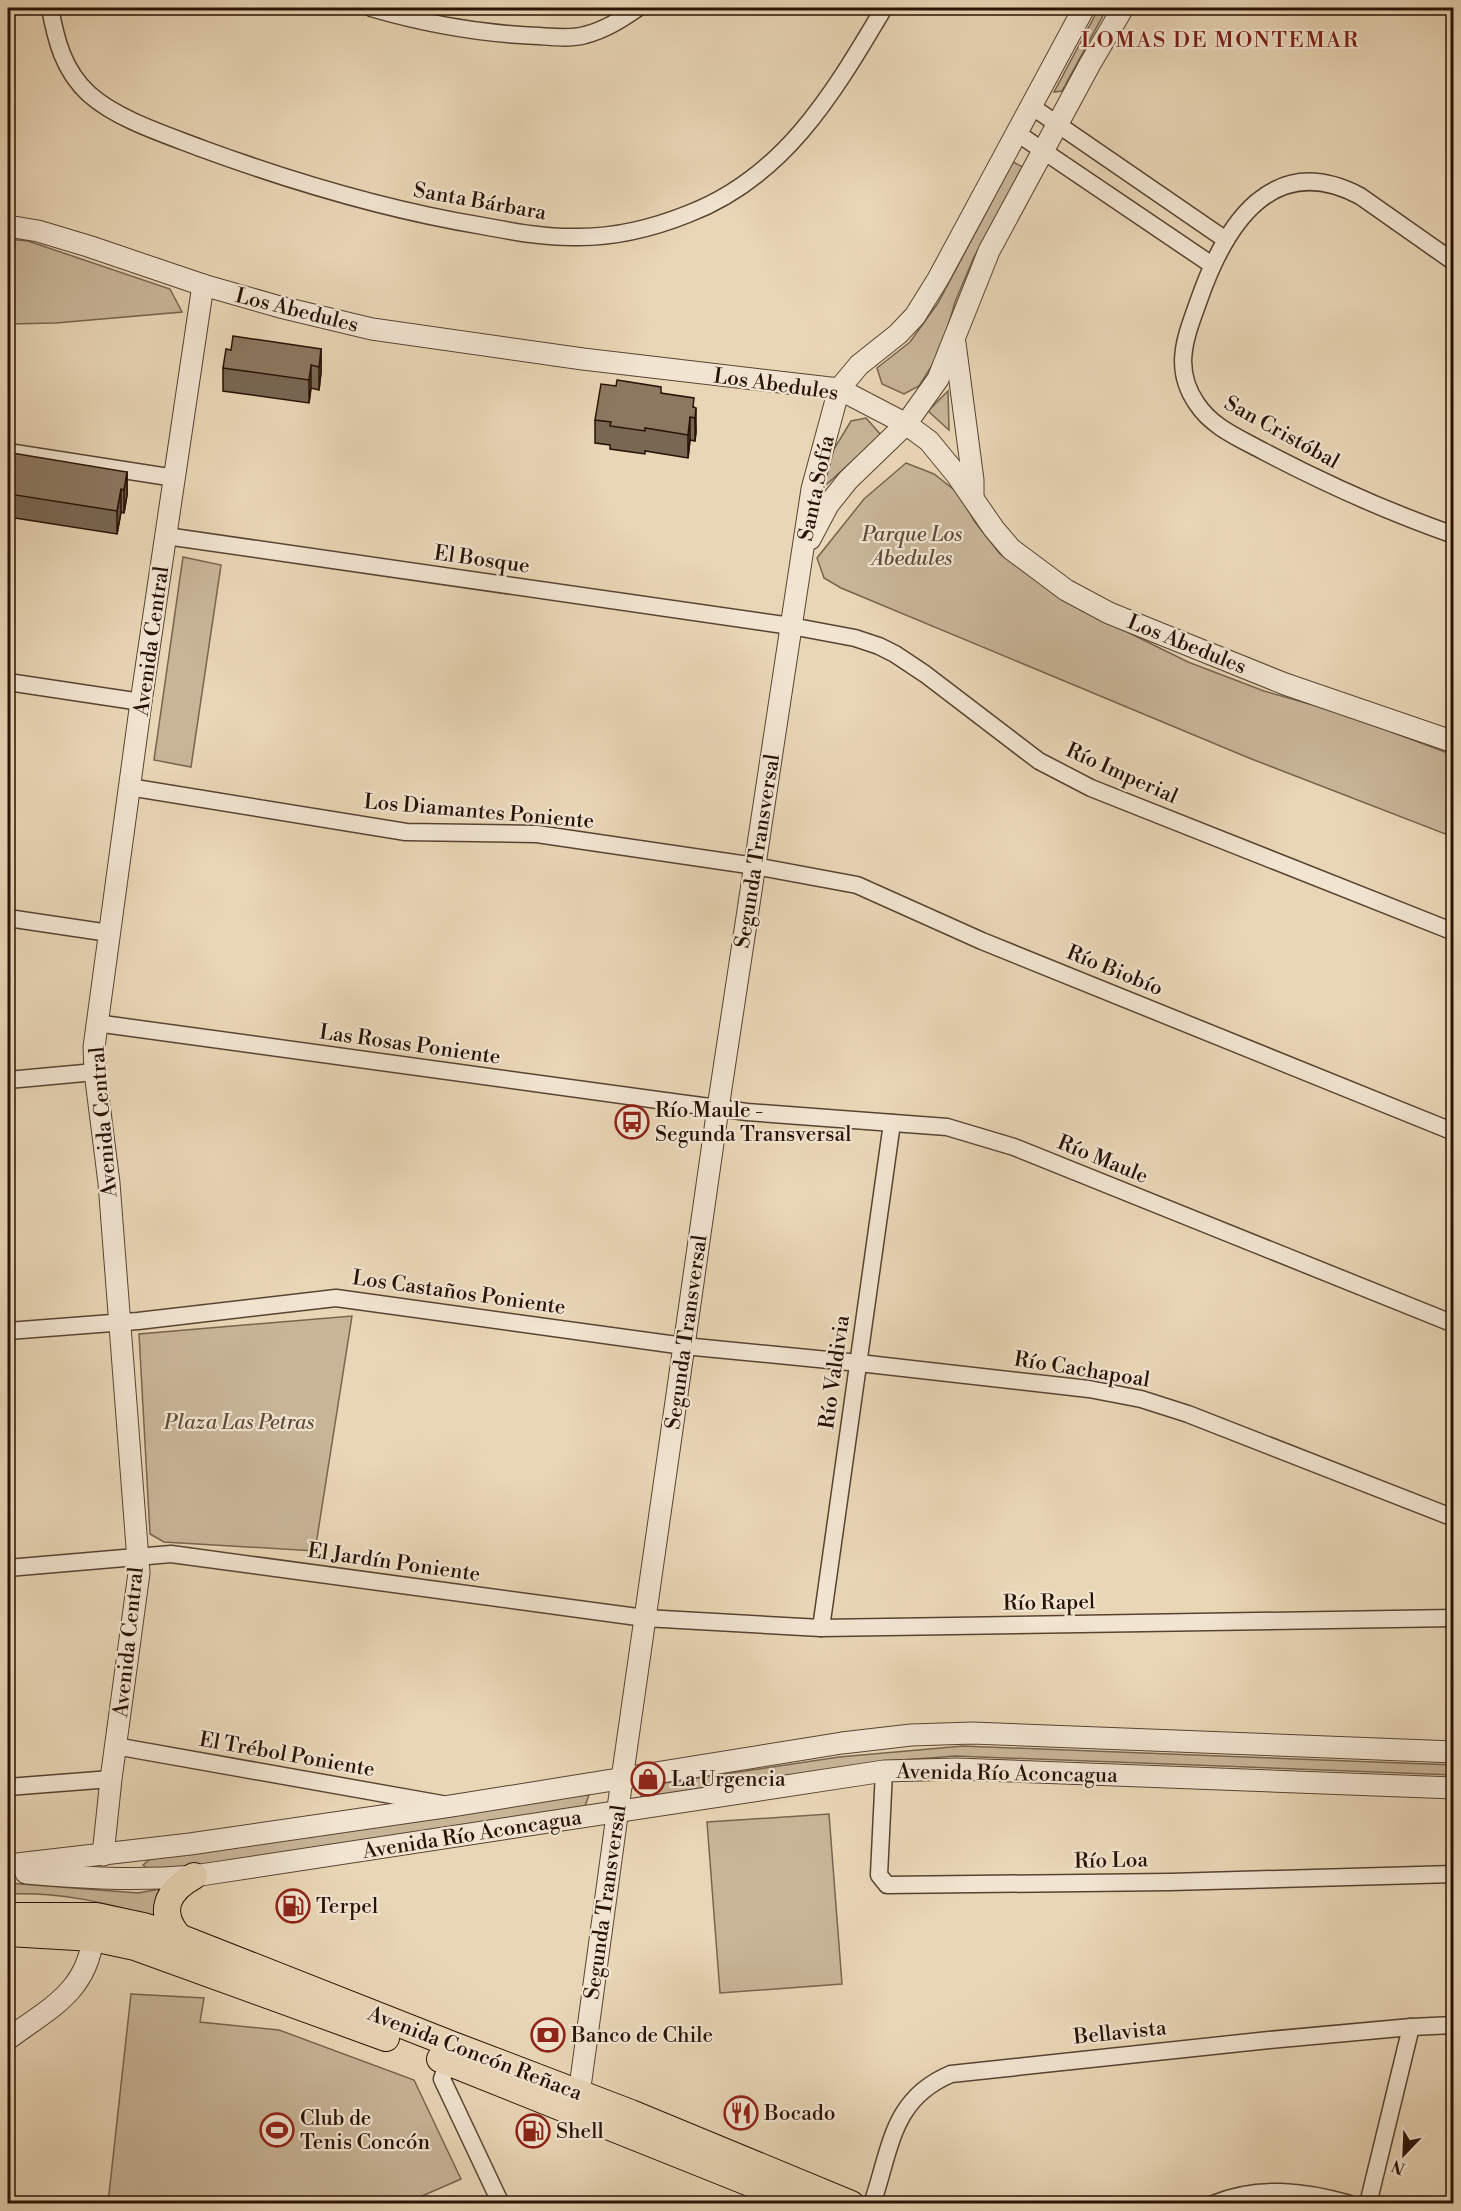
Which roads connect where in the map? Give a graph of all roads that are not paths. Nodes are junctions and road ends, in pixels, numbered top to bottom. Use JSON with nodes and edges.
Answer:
{"nodes":[{"id":1,"x":50,"y":8,"type":"edge"},
{"id":2,"x":371,"y":8,"type":"edge"},
{"id":3,"x":638,"y":8,"type":"edge"},
{"id":4,"x":884,"y":8,"type":"edge"},
{"id":5,"x":1084,"y":8,"type":"edge"},
{"id":6,"x":1124,"y":8,"type":"edge"},
{"id":7,"x":1031,"y":106,"type":"junction"},
{"id":8,"x":1057,"y":123,"type":"junction"},
{"id":9,"x":1017,"y":133,"type":"junction"},
{"id":10,"x":1043,"y":151,"type":"junction"},
{"id":11,"x":8,"y":226,"type":"edge"},
{"id":12,"x":1226,"y":240,"type":"junction"},
{"id":13,"x":1454,"y":262,"type":"edge"},
{"id":14,"x":1212,"y":265,"type":"junction"},
{"id":15,"x":202,"y":285,"type":"junction"},
{"id":16,"x":954,"y":340,"type":"junction"},
{"id":17,"x":839,"y":389,"type":"junction"},
{"id":18,"x":906,"y":424,"type":"junction"},
{"id":19,"x":8,"y":452,"type":"edge"},
{"id":20,"x":175,"y":478,"type":"junction"},
{"id":21,"x":973,"y":497,"type":"junction"},
{"id":22,"x":1454,"y":535,"type":"edge"},
{"id":23,"x":166,"y":536,"type":"junction"},
{"id":24,"x":802,"y":552,"type":"junction"},
{"id":25,"x":791,"y":626,"type":"junction"},
{"id":26,"x":8,"y":682,"type":"edge"},
{"id":27,"x":141,"y":702,"type":"junction"},
{"id":28,"x":1454,"y":742,"type":"edge"},
{"id":29,"x":129,"y":788,"type":"junction"},
{"id":30,"x":755,"y":866,"type":"junction"},
{"id":31,"x":8,"y":918,"type":"edge"},
{"id":32,"x":1454,"y":932,"type":"edge"},
{"id":33,"x":109,"y":933,"type":"junction"},
{"id":34,"x":96,"y":1023,"type":"junction"},
{"id":35,"x":95,"y":1072,"type":"junction"},
{"id":36,"x":8,"y":1080,"type":"edge"},
{"id":37,"x":718,"y":1108,"type":"junction"},
{"id":38,"x":892,"y":1123,"type":"junction"},
{"id":39,"x":1454,"y":1132,"type":"edge"},
{"id":40,"x":119,"y":1321,"type":"junction"},
{"id":41,"x":1454,"y":1324,"type":"edge"},
{"id":42,"x":8,"y":1331,"type":"edge"},
{"id":43,"x":684,"y":1346,"type":"junction"},
{"id":44,"x":858,"y":1363,"type":"junction"},
{"id":45,"x":1454,"y":1518,"type":"edge"},
{"id":46,"x":137,"y":1557,"type":"junction"},
{"id":47,"x":8,"y":1568,"type":"edge"},
{"id":48,"x":645,"y":1618,"type":"junction"},
{"id":49,"x":1454,"y":1618,"type":"edge"},
{"id":50,"x":821,"y":1628,"type":"junction"},
{"id":51,"x":115,"y":1746,"type":"junction"},
{"id":52,"x":1454,"y":1752,"type":"edge"},
{"id":53,"x":884,"y":1771,"type":"junction"},
{"id":54,"x":111,"y":1779,"type":"junction"},
{"id":55,"x":622,"y":1779,"type":"junction"},
{"id":56,"x":8,"y":1787,"type":"edge"},
{"id":57,"x":1454,"y":1788,"type":"edge"},
{"id":58,"x":451,"y":1806,"type":"junction"},
{"id":59,"x":617,"y":1812,"type":"junction"},
{"id":60,"x":103,"y":1855,"type":"junction"},
{"id":61,"x":8,"y":1865,"type":"edge"},
{"id":62,"x":8,"y":1872,"type":"edge"},
{"id":63,"x":1454,"y":1874,"type":"edge"},
{"id":64,"x":194,"y":1876,"type":"junction"},
{"id":65,"x":8,"y":1916,"type":"edge"},
{"id":66,"x":94,"y":1927,"type":"junction"},
{"id":67,"x":8,"y":1933,"type":"edge"},
{"id":68,"x":179,"y":1937,"type":"junction"},
{"id":69,"x":1454,"y":2025,"type":"edge"},
{"id":70,"x":1411,"y":2027,"type":"junction"},
{"id":71,"x":8,"y":2039,"type":"edge"},
{"id":72,"x":450,"y":2054,"type":"junction"},
{"id":73,"x":578,"y":2103,"type":"junction"},
{"id":74,"x":501,"y":2204,"type":"edge"},
{"id":75,"x":802,"y":2204,"type":"edge"},
{"id":76,"x":850,"y":2204,"type":"edge"},
{"id":77,"x":872,"y":2204,"type":"edge"},
{"id":78,"x":1214,"y":2204,"type":"edge"},
{"id":79,"x":1350,"y":2204,"type":"edge"},
{"id":80,"x":1368,"y":2204,"type":"edge"}],
"edges":[{"from":1,"to":4,"type":"street","name":"Santa Bárbara"},
{"from":2,"to":3,"type":"street"},
{"from":5,"to":7,"type":"street","name":"Santa Sofía"},
{"from":6,"to":8,"type":"street","name":"Santa Sofía"},
{"from":7,"to":8,"type":"street"},
{"from":7,"to":9,"type":"street","name":"Santa Sofía"},
{"from":8,"to":10,"type":"street","name":"Santa Sofía"},
{"from":8,"to":12,"type":"street"},
{"from":9,"to":10,"type":"street"},
{"from":9,"to":17,"type":"street","name":"Santa Sofía"},
{"from":10,"to":14,"type":"street"},
{"from":10,"to":16,"type":"street","name":"Santa Sofía"},
{"from":11,"to":15,"type":"street","name":"Los Abedules"},
{"from":12,"to":13,"type":"street","name":"San Cristóbal"},
{"from":12,"to":14,"type":"street","name":"San Cristóbal"},
{"from":14,"to":22,"type":"street","name":"San Cristóbal"},
{"from":15,"to":17,"type":"street","name":"Los Abedules"},
{"from":15,"to":20,"type":"street","name":"Avenida Central"},
{"from":16,"to":18,"type":"street","name":"Santa Sofía"},
{"from":16,"to":21,"type":"street"},
{"from":17,"to":18,"type":"street","name":"Los Abedules"},
{"from":17,"to":24,"type":"street","name":"Santa Sofía"},
{"from":18,"to":21,"type":"street","name":"Los Abedules"},
{"from":18,"to":24,"type":"street","name":"Santa Sofía"},
{"from":19,"to":20,"type":"street"},
{"from":20,"to":23,"type":"street","name":"Avenida Central"},
{"from":21,"to":28,"type":"street","name":"Los Abedules"},
{"from":23,"to":25,"type":"street","name":"El Bosque"},
{"from":23,"to":27,"type":"street","name":"Avenida Central"},
{"from":24,"to":25,"type":"street","name":"Segunda Transversal"},
{"from":25,"to":30,"type":"street","name":"Segunda Transversal"},
{"from":25,"to":32,"type":"street","name":"Río Imperial"},
{"from":26,"to":27,"type":"street"},
{"from":27,"to":29,"type":"street","name":"Avenida Central"},
{"from":29,"to":30,"type":"street","name":"Los Diamantes Poniente"},
{"from":29,"to":33,"type":"street","name":"Avenida Central"},
{"from":30,"to":37,"type":"street","name":"Segunda Transversal"},
{"from":30,"to":39,"type":"street","name":"Río Biobío"},
{"from":31,"to":33,"type":"street"},
{"from":33,"to":34,"type":"street","name":"Avenida Central"},
{"from":34,"to":35,"type":"street","name":"Avenida Central"},
{"from":34,"to":37,"type":"street","name":"Las Rosas Poniente"},
{"from":35,"to":36,"type":"street"},
{"from":35,"to":40,"type":"street","name":"Avenida Central"},
{"from":37,"to":38,"type":"street","name":"Río Maule"},
{"from":37,"to":43,"type":"street","name":"Segunda Transversal"},
{"from":38,"to":41,"type":"street","name":"Río Maule"},
{"from":38,"to":44,"type":"street","name":"Río Valdivia"},
{"from":40,"to":42,"type":"street","name":"Los Castaños Poniente"},
{"from":40,"to":43,"type":"street","name":"Los Castaños Poniente"},
{"from":40,"to":46,"type":"street","name":"Avenida Central"},
{"from":43,"to":44,"type":"street","name":"Río Cachapoal"},
{"from":43,"to":48,"type":"street","name":"Segunda Transversal"},
{"from":44,"to":45,"type":"street","name":"Río Cachapoal"},
{"from":44,"to":50,"type":"street","name":"Río Valdivia"},
{"from":46,"to":47,"type":"street","name":"El Jardín Poniente"},
{"from":46,"to":48,"type":"street","name":"El Jardín Poniente"},
{"from":46,"to":51,"type":"street","name":"Avenida Central"},
{"from":48,"to":50,"type":"street","name":"Río Rapel"},
{"from":48,"to":55,"type":"street","name":"Segunda Transversal"},
{"from":49,"to":50,"type":"street","name":"Río Rapel"},
{"from":51,"to":54,"type":"street","name":"Avenida Central"},
{"from":51,"to":58,"type":"street","name":"El Trébol Poniente"},
{"from":52,"to":55,"type":"street","name":"Avenida Río Aconcagua"},
{"from":53,"to":57,"type":"street","name":"Avenida Río Aconcagua"},
{"from":53,"to":59,"type":"street","name":"Avenida Río Aconcagua"},
{"from":53,"to":63,"type":"street","name":"Río Loa"},
{"from":54,"to":56,"type":"street"},
{"from":54,"to":60,"type":"street","name":"Avenida Central"},
{"from":55,"to":58,"type":"street","name":"Avenida Río Aconcagua"},
{"from":55,"to":59,"type":"street","name":"Segunda Transversal"},
{"from":58,"to":60,"type":"street","name":"Avenida Río Aconcagua"},
{"from":59,"to":64,"type":"street","name":"Avenida Río Aconcagua"},
{"from":59,"to":73,"type":"street","name":"Segunda Transversal"},
{"from":60,"to":61,"type":"street","name":"Avenida Río Aconcagua"},
{"from":62,"to":64,"type":"street","name":"Avenida Río Aconcagua"},
{"from":64,"to":68,"type":"main road"},
{"from":65,"to":66,"type":"main road"},
{"from":66,"to":67,"type":"main road"},
{"from":66,"to":68,"type":"main road","name":"Avenida Concón Reñaca"},
{"from":66,"to":71,"type":"street"},
{"from":66,"to":72,"type":"main road","name":"Avenida Concón Reñaca"},
{"from":68,"to":72,"type":"main road","name":"Avenida Concón Reñaca"},
{"from":69,"to":70,"type":"street","name":"Bellavista"},
{"from":70,"to":77,"type":"street","name":"Bellavista"},
{"from":70,"to":80,"type":"street"},
{"from":72,"to":73,"type":"main road","name":"Avenida Concón Reñaca"},
{"from":72,"to":74,"type":"street"},
{"from":73,"to":75,"type":"main road","name":"Avenida Concón Reñaca"},
{"from":73,"to":76,"type":"main road","name":"Avenida Concón Reñaca"},
{"from":78,"to":79,"type":"street"}]}
